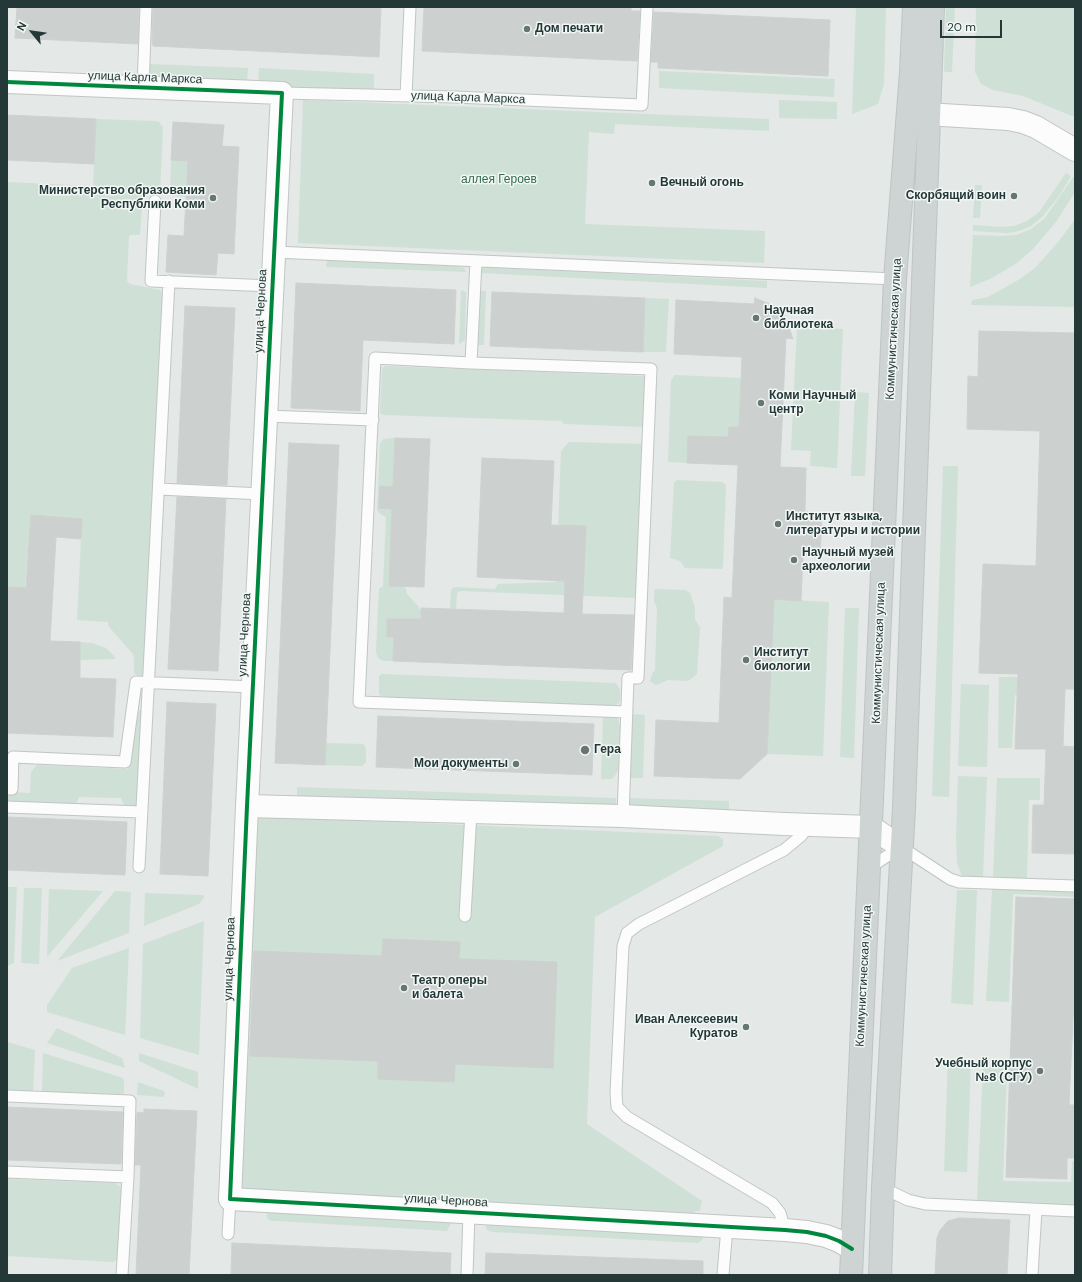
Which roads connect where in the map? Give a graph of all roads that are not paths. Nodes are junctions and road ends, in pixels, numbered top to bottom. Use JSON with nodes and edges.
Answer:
{"nodes":[{"id":1,"x":146,"y":7,"type":"edge"},
{"id":2,"x":410,"y":7,"type":"edge"},
{"id":3,"x":647,"y":7,"type":"edge"},
{"id":4,"x":914,"y":7,"type":"edge"},
{"id":5,"x":933,"y":7,"type":"edge"},
{"id":6,"x":7,"y":82,"type":"edge"},
{"id":7,"x":143,"y":88,"type":"junction"},
{"id":8,"x":282,"y":93,"type":"junction"},
{"id":9,"x":406,"y":96,"type":"junction"},
{"id":10,"x":918,"y":113,"type":"junction"},
{"id":11,"x":1075,"y":150,"type":"edge"},
{"id":12,"x":155,"y":201,"type":"dead end"},
{"id":13,"x":274,"y":252,"type":"junction"},
{"id":14,"x":476,"y":261,"type":"junction"},
{"id":15,"x":895,"y":279,"type":"junction"},
{"id":16,"x":169,"y":281,"type":"junction"},
{"id":17,"x":272,"y":286,"type":"junction"},
{"id":18,"x":471,"y":363,"type":"junction"},
{"id":19,"x":266,"y":416,"type":"junction"},
{"id":20,"x":373,"y":420,"type":"junction"},
{"id":21,"x":158,"y":490,"type":"junction"},
{"id":22,"x":262,"y":494,"type":"junction"},
{"id":23,"x":148,"y":683,"type":"junction"},
{"id":24,"x":253,"y":687,"type":"junction"},
{"id":25,"x":627,"y":712,"type":"junction"},
{"id":26,"x":7,"y":789,"type":"edge"},
{"id":27,"x":247,"y":806,"type":"junction"},
{"id":28,"x":7,"y":807,"type":"edge"},
{"id":29,"x":141,"y":812,"type":"junction"},
{"id":30,"x":471,"y":812,"type":"junction"},
{"id":31,"x":623,"y":817,"type":"junction"},
{"id":32,"x":809,"y":825,"type":"junction"},
{"id":33,"x":871,"y":827,"type":"junction"},
{"id":34,"x":901,"y":847,"type":"junction"},
{"id":35,"x":139,"y":867,"type":"dead end"},
{"id":36,"x":869,"y":868,"type":"junction"},
{"id":37,"x":1075,"y":886,"type":"edge"},
{"id":38,"x":465,"y":916,"type":"dead end"},
{"id":39,"x":7,"y":1096,"type":"edge"},
{"id":40,"x":7,"y":1172,"type":"edge"},
{"id":41,"x":128,"y":1177,"type":"junction"},
{"id":42,"x":884,"y":1188,"type":"junction"},
{"id":43,"x":230,"y":1199,"type":"junction"},
{"id":44,"x":1036,"y":1210,"type":"junction"},
{"id":45,"x":1075,"y":1211,"type":"edge"},
{"id":46,"x":469,"y":1213,"type":"junction"},
{"id":47,"x":727,"y":1227,"type":"junction"},
{"id":48,"x":785,"y":1230,"type":"junction"},
{"id":49,"x":228,"y":1234,"type":"dead end"},
{"id":50,"x":852,"y":1249,"type":"junction"},
{"id":51,"x":122,"y":1275,"type":"edge"},
{"id":52,"x":467,"y":1275,"type":"edge"},
{"id":53,"x":723,"y":1275,"type":"edge"},
{"id":54,"x":851,"y":1275,"type":"edge"},
{"id":55,"x":880,"y":1275,"type":"edge"},
{"id":56,"x":1032,"y":1275,"type":"edge"}],
"edges":[{"from":1,"to":7,"type":"lane"},
{"from":2,"to":9,"type":"lane"},
{"from":3,"to":9,"type":"lane","name":"улица Карла Маркса"},
{"from":4,"to":10,"type":"main road","name":"Коммунистическая улица"},
{"from":5,"to":10,"type":"main road","name":"Коммунистическая улица"},
{"from":6,"to":7,"type":"street","name":"улица Карла Маркса"},
{"from":7,"to":8,"type":"street","name":"улица Карла Маркса"},
{"from":8,"to":9,"type":"lane","name":"улица Карла Маркса"},
{"from":8,"to":13,"type":"street","name":"улица Чернова"},
{"from":10,"to":11,"type":"street"},
{"from":10,"to":15,"type":"main road","name":"Коммунистическая улица"},
{"from":10,"to":34,"type":"main road","name":"Коммунистическая улица"},
{"from":12,"to":16,"type":"lane"},
{"from":13,"to":14,"type":"lane"},
{"from":13,"to":17,"type":"street","name":"улица Чернова"},
{"from":14,"to":15,"type":"lane"},
{"from":14,"to":18,"type":"lane"},
{"from":15,"to":33,"type":"main road","name":"Коммунистическая улица"},
{"from":16,"to":17,"type":"lane"},
{"from":16,"to":21,"type":"lane"},
{"from":17,"to":19,"type":"street","name":"улица Чернова"},
{"from":18,"to":20,"type":"lane"},
{"from":18,"to":25,"type":"lane"},
{"from":19,"to":20,"type":"lane"},
{"from":19,"to":22,"type":"street","name":"улица Чернова"},
{"from":20,"to":25,"type":"lane"},
{"from":21,"to":22,"type":"lane"},
{"from":21,"to":23,"type":"lane"},
{"from":22,"to":24,"type":"street","name":"улица Чернова"},
{"from":23,"to":24,"type":"lane"},
{"from":23,"to":26,"type":"lane"},
{"from":23,"to":29,"type":"lane"},
{"from":24,"to":27,"type":"street","name":"улица Чернова"},
{"from":25,"to":31,"type":"lane"},
{"from":27,"to":30,"type":"street"},
{"from":27,"to":43,"type":"street","name":"улица Чернова"},
{"from":28,"to":29,"type":"lane"},
{"from":29,"to":35,"type":"lane"},
{"from":30,"to":31,"type":"street"},
{"from":30,"to":38,"type":"lane"},
{"from":31,"to":32,"type":"street"},
{"from":32,"to":33,"type":"street"},
{"from":32,"to":48,"type":"lane"},
{"from":33,"to":34,"type":"street"},
{"from":33,"to":36,"type":"main road","name":"Коммунистическая улица"},
{"from":34,"to":36,"type":"lane"},
{"from":34,"to":37,"type":"lane"},
{"from":34,"to":42,"type":"main road","name":"Коммунистическая улица"},
{"from":36,"to":50,"type":"main road","name":"Коммунистическая улица"},
{"from":39,"to":41,"type":"lane"},
{"from":40,"to":41,"type":"lane"},
{"from":41,"to":51,"type":"lane"},
{"from":42,"to":44,"type":"lane"},
{"from":42,"to":55,"type":"main road","name":"Коммунистическая улица"},
{"from":43,"to":46,"type":"street","name":"улица Чернова"},
{"from":43,"to":49,"type":"lane"},
{"from":44,"to":45,"type":"lane"},
{"from":44,"to":56,"type":"lane"},
{"from":46,"to":47,"type":"street","name":"улица Чернова"},
{"from":46,"to":52,"type":"lane"},
{"from":47,"to":48,"type":"street","name":"улица Чернова"},
{"from":47,"to":53,"type":"lane"},
{"from":48,"to":50,"type":"street","name":"улица Чернова"},
{"from":50,"to":54,"type":"main road","name":"Коммунистическая улица"}]}
